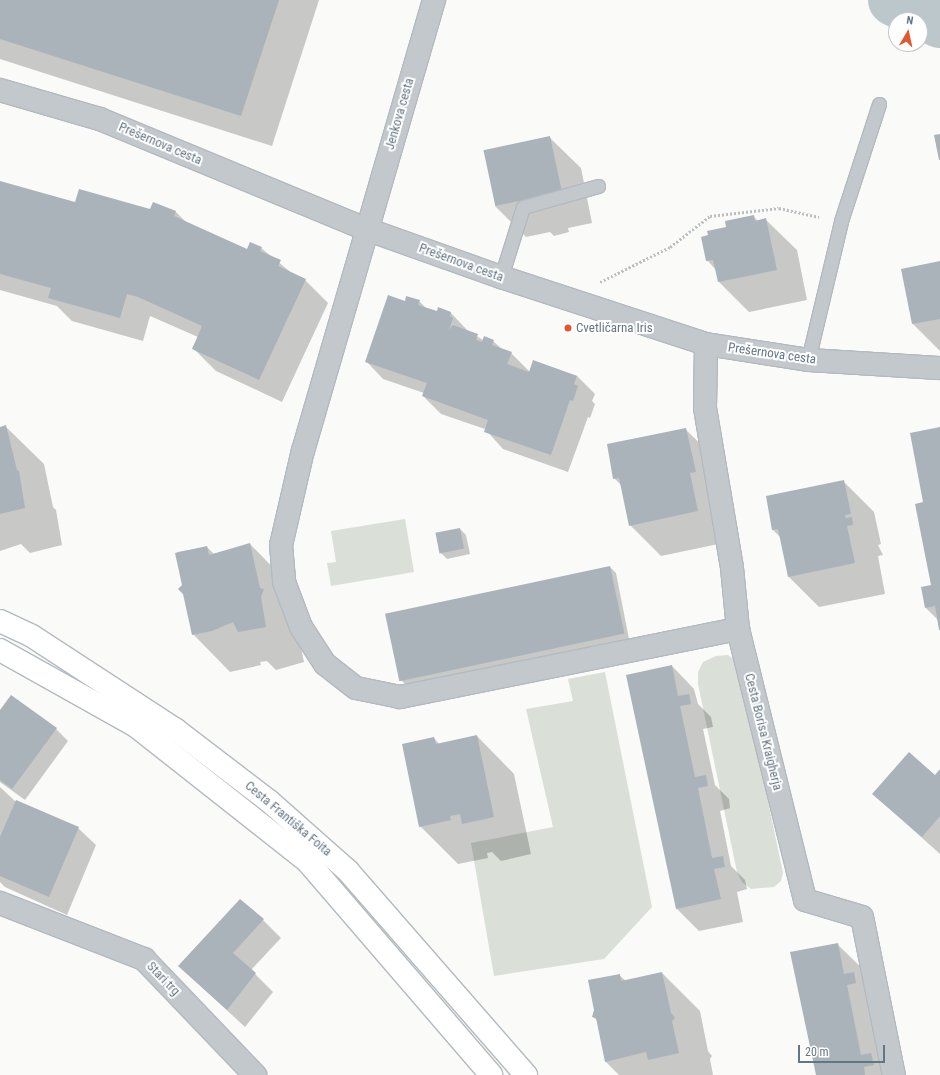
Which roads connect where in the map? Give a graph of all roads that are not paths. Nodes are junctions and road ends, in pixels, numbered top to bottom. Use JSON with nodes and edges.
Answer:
{"nodes":[{"id":1,"x":434,"y":0,"type":"edge"},
{"id":2,"x":0,"y":90,"type":"edge"},
{"id":3,"x":879,"y":104,"type":"dead end"},
{"id":4,"x":598,"y":186,"type":"dead end"},
{"id":5,"x":366,"y":229,"type":"junction"},
{"id":6,"x":501,"y":277,"type":"junction"},
{"id":7,"x":706,"y":344,"type":"junction"},
{"id":8,"x":808,"y":360,"type":"junction"},
{"id":9,"x":940,"y":368,"type":"edge"},
{"id":10,"x":0,"y":621,"type":"edge"},
{"id":11,"x":738,"y":629,"type":"junction"},
{"id":12,"x":0,"y":650,"type":"edge"},
{"id":13,"x":0,"y":903,"type":"edge"},
{"id":14,"x":255,"y":1075,"type":"edge"},
{"id":15,"x":491,"y":1075,"type":"edge"},
{"id":16,"x":526,"y":1075,"type":"edge"},
{"id":17,"x":894,"y":1075,"type":"edge"}],
"edges":[{"from":1,"to":5,"type":"street","name":"Jenkova cesta"},
{"from":2,"to":5,"type":"street","name":"Prešernova cesta"},
{"from":3,"to":8,"type":"lane"},
{"from":4,"to":6,"type":"lane"},
{"from":5,"to":6,"type":"street","name":"Prešernova cesta"},
{"from":5,"to":11,"type":"street","name":"Jenkova cesta"},
{"from":6,"to":7,"type":"street","name":"Prešernova cesta"},
{"from":7,"to":8,"type":"street","name":"Prešernova cesta"},
{"from":7,"to":11,"type":"street","name":"Cesta Borisa Kraigherja"},
{"from":8,"to":9,"type":"street","name":"Prešernova cesta"},
{"from":10,"to":16,"type":"main road","name":"Cesta Františka Foita"},
{"from":11,"to":17,"type":"street","name":"Cesta Borisa Kraigherja"},
{"from":12,"to":15,"type":"main road","name":"Cesta Františka Foita"},
{"from":13,"to":14,"type":"street","name":"Stari trg"}]}
